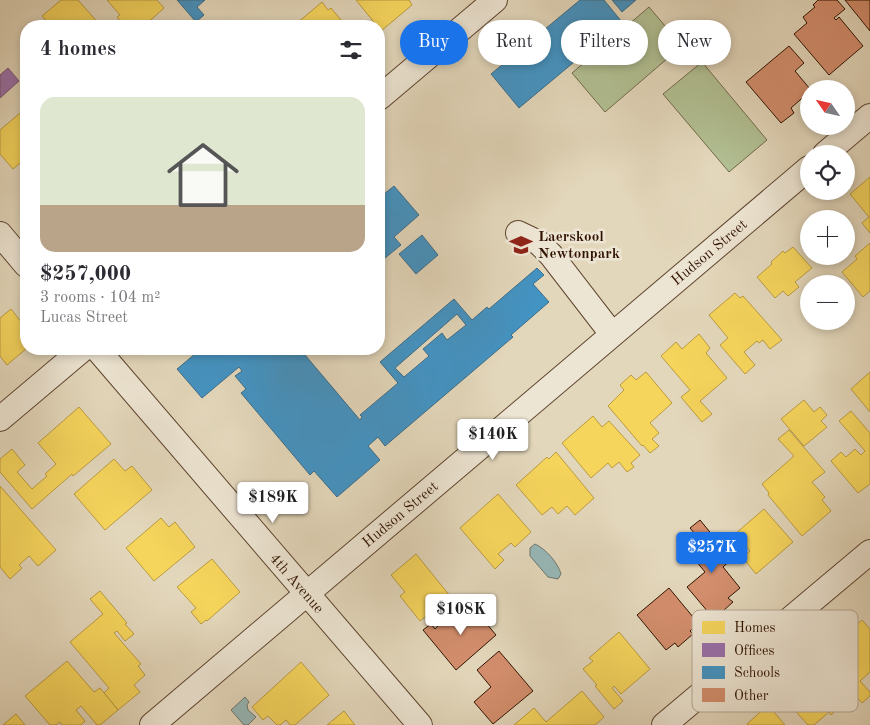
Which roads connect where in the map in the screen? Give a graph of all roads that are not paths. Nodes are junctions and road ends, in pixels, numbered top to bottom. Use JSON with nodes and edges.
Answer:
{"nodes":[{"id":1,"x":495,"y":0,"type":"edge"},
{"id":2,"x":385,"y":93,"type":"edge"},
{"id":3,"x":870,"y":116,"type":"edge"},
{"id":4,"x":836,"y":145,"type":"edge"},
{"id":5,"x":800,"y":176,"type":"edge"},
{"id":6,"x":518,"y":233,"type":"dead end"},
{"id":7,"x":0,"y":234,"type":"edge"},
{"id":8,"x":20,"y":258,"type":"edge"},
{"id":9,"x":612,"y":334,"type":"junction"},
{"id":10,"x":76,"y":355,"type":"edge"},
{"id":11,"x":102,"y":355,"type":"edge"},
{"id":12,"x":0,"y":419,"type":"edge"},
{"id":13,"x":870,"y":552,"type":"edge"},
{"id":14,"x":307,"y":594,"type":"junction"},
{"id":15,"x":801,"y":610,"type":"edge"},
{"id":16,"x":692,"y":701,"type":"edge"},
{"id":17,"x":152,"y":725,"type":"edge"},
{"id":18,"x":420,"y":725,"type":"edge"},
{"id":19,"x":664,"y":725,"type":"edge"}],
"edges":[{"from":1,"to":2,"type":"street"},
{"from":3,"to":4,"type":"street"},
{"from":5,"to":9,"type":"street","name":"Hudson Street"},
{"from":6,"to":9,"type":"street"},
{"from":7,"to":8,"type":"street"},
{"from":9,"to":14,"type":"street","name":"Hudson Street"},
{"from":10,"to":12,"type":"street"},
{"from":11,"to":14,"type":"street","name":"4th Avenue"},
{"from":13,"to":15,"type":"street"},
{"from":14,"to":17,"type":"street","name":"Hudson Street"},
{"from":14,"to":18,"type":"street","name":"4th Avenue"},
{"from":16,"to":19,"type":"street"}]}
